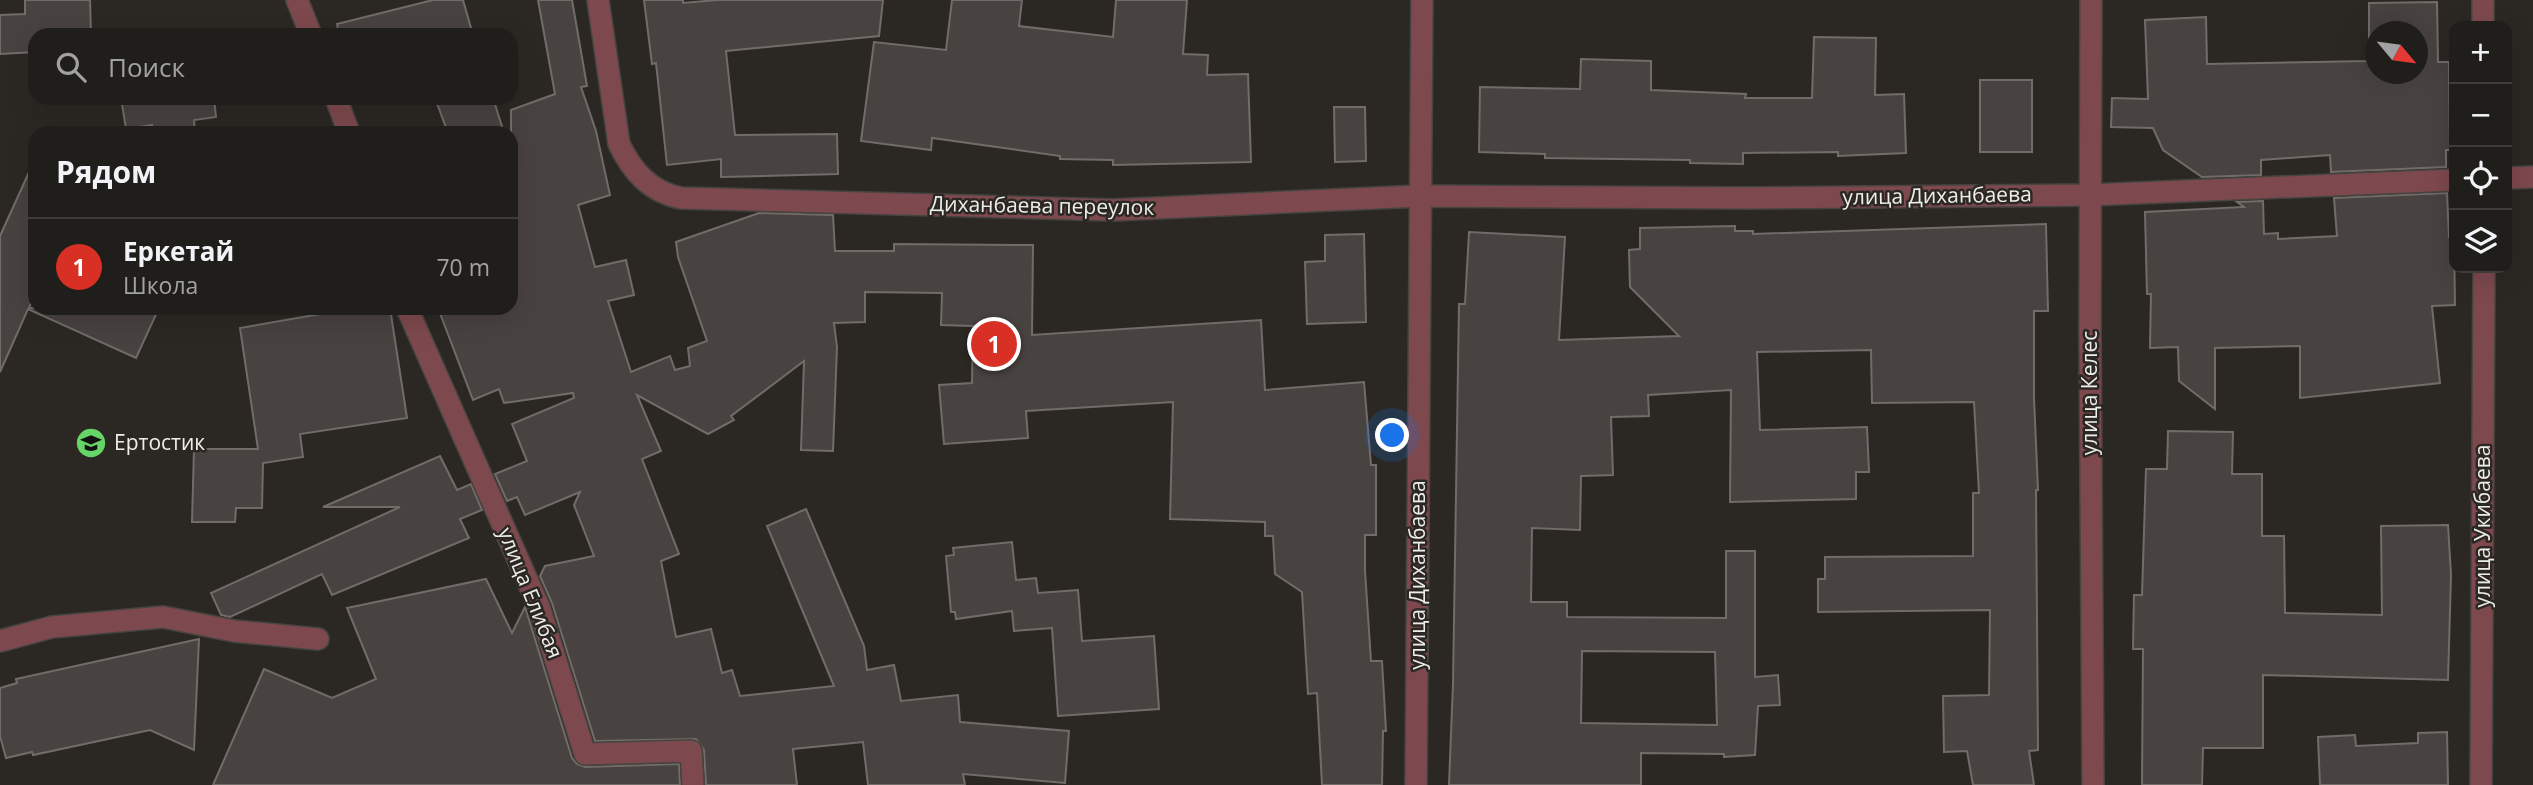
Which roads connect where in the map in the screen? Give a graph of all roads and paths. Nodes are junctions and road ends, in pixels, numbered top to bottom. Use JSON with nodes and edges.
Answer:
{"nodes":[{"id":1,"x":297,"y":0,"type":"edge"},
{"id":2,"x":598,"y":0,"type":"edge"},
{"id":3,"x":1422,"y":0,"type":"edge"},
{"id":4,"x":2091,"y":0,"type":"edge"},
{"id":5,"x":2483,"y":0,"type":"edge"},
{"id":6,"x":2483,"y":21,"type":"edge"},
{"id":7,"x":308,"y":28,"type":"edge"},
{"id":8,"x":339,"y":105,"type":"edge"},
{"id":9,"x":346,"y":126,"type":"edge"},
{"id":10,"x":2533,"y":177,"type":"edge"},
{"id":11,"x":2512,"y":178,"type":"edge"},
{"id":12,"x":2449,"y":180,"type":"edge"},
{"id":13,"x":2089,"y":195,"type":"junction"},
{"id":14,"x":1420,"y":196,"type":"junction"},
{"id":15,"x":2484,"y":273,"type":"edge"},
{"id":16,"x":410,"y":315,"type":"edge"},
{"id":17,"x":318,"y":639,"type":"dead end"},
{"id":18,"x":0,"y":641,"type":"edge"},
{"id":19,"x":693,"y":785,"type":"edge"},
{"id":20,"x":1416,"y":785,"type":"edge"},
{"id":21,"x":2093,"y":785,"type":"edge"},
{"id":22,"x":2481,"y":785,"type":"edge"}],
"edges":[{"from":1,"to":7,"type":"street"},
{"from":2,"to":14,"type":"street","name":"Диханбаева переулок"},
{"from":3,"to":14,"type":"street","name":"улица Диханбаева"},
{"from":4,"to":13,"type":"street","name":"улица Келес"},
{"from":5,"to":6,"type":"street"},
{"from":8,"to":9,"type":"street"},
{"from":10,"to":11,"type":"street"},
{"from":12,"to":13,"type":"street","name":"улица Диханбаева"},
{"from":13,"to":14,"type":"street","name":"улица Диханбаева"},
{"from":13,"to":21,"type":"street","name":"улица Келес"},
{"from":14,"to":20,"type":"street","name":"улица Диханбаева"},
{"from":15,"to":22,"type":"street","name":"улица Укибаева"},
{"from":16,"to":19,"type":"street","name":"улица Елибая"},
{"from":17,"to":18,"type":"street"}]}
